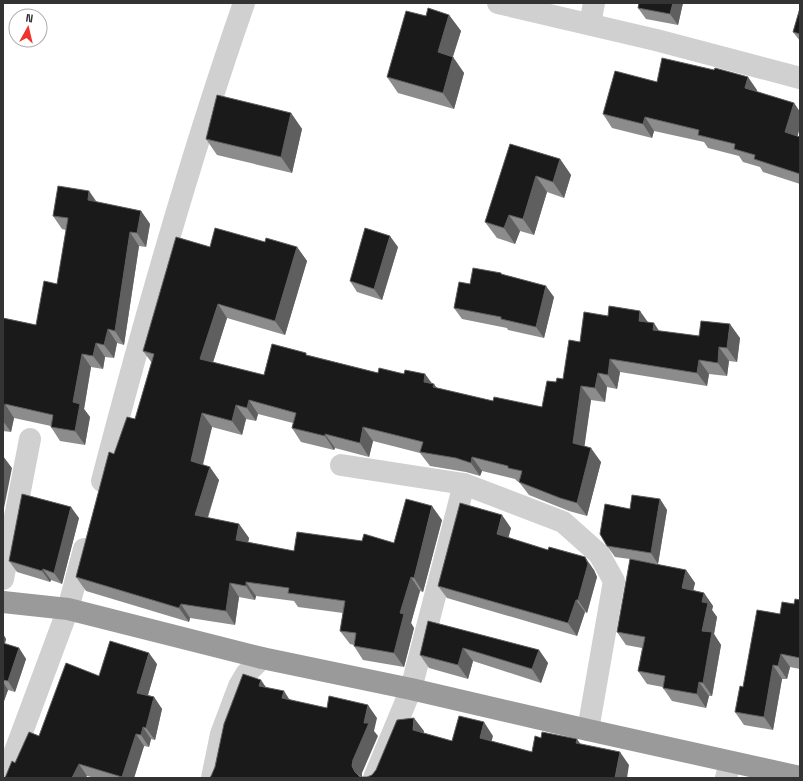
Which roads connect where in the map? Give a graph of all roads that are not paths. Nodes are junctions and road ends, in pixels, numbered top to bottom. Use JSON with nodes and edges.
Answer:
{"nodes":[{"id":1,"x":244,"y":3,"type":"edge"},
{"id":2,"x":498,"y":3,"type":"edge"},
{"id":3,"x":594,"y":3,"type":"edge"},
{"id":4,"x":590,"y":24,"type":"junction"},
{"id":5,"x":800,"y":78,"type":"edge"},
{"id":6,"x":30,"y":439,"type":"dead end"},
{"id":7,"x":341,"y":465,"type":"dead end"},
{"id":8,"x":464,"y":484,"type":"junction"},
{"id":9,"x":98,"y":497,"type":"edge"},
{"id":10,"x":90,"y":527,"type":"edge"},
{"id":11,"x":3,"y":579,"type":"edge"},
{"id":12,"x":3,"y":602,"type":"edge"},
{"id":13,"x":68,"y":609,"type":"junction"},
{"id":14,"x":262,"y":658,"type":"junction"},
{"id":15,"x":411,"y":689,"type":"junction"},
{"id":16,"x":588,"y":730,"type":"junction"},
{"id":17,"x":728,"y":770,"type":"edge"},
{"id":18,"x":800,"y":777,"type":"edge"},
{"id":19,"x":5,"y":778,"type":"edge"},
{"id":20,"x":212,"y":778,"type":"edge"},
{"id":21,"x":374,"y":778,"type":"edge"}],
"edges":[{"from":1,"to":9,"type":"street"},
{"from":2,"to":4,"type":"street"},
{"from":3,"to":4,"type":"street"},
{"from":4,"to":5,"type":"street"},
{"from":6,"to":11,"type":"street"},
{"from":7,"to":8,"type":"street"},
{"from":8,"to":15,"type":"street"},
{"from":8,"to":16,"type":"street"},
{"from":10,"to":13,"type":"street"},
{"from":12,"to":13,"type":"highway"},
{"from":13,"to":14,"type":"highway"},
{"from":13,"to":19,"type":"street"},
{"from":14,"to":15,"type":"highway"},
{"from":14,"to":20,"type":"street"},
{"from":15,"to":16,"type":"highway"},
{"from":15,"to":21,"type":"street"},
{"from":16,"to":17,"type":"highway"},
{"from":17,"to":18,"type":"highway"}]}
